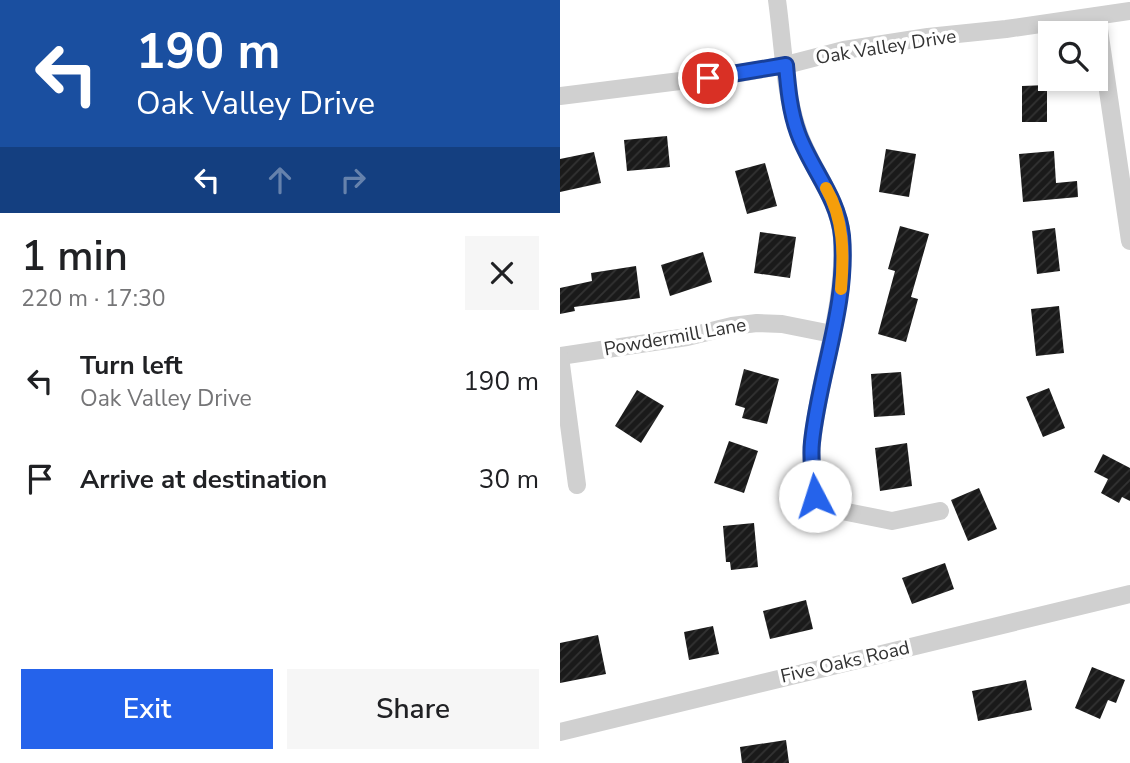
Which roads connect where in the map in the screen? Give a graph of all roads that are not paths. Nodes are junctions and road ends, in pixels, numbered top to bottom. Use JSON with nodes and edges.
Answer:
{"nodes":[{"id":1,"x":777,"y":0,"type":"edge"},
{"id":2,"x":1130,"y":11,"type":"edge"},
{"id":3,"x":1097,"y":16,"type":"junction"},
{"id":4,"x":786,"y":65,"type":"junction"},
{"id":5,"x":560,"y":96,"type":"edge"},
{"id":6,"x":1130,"y":240,"type":"edge"},
{"id":7,"x":832,"y":334,"type":"junction"},
{"id":8,"x":560,"y":357,"type":"edge"},
{"id":9,"x":577,"y":485,"type":"dead end"},
{"id":10,"x":940,"y":511,"type":"dead end"},
{"id":11,"x":1130,"y":594,"type":"edge"},
{"id":12,"x":560,"y":732,"type":"edge"}],
"edges":[{"from":1,"to":4,"type":"street"},
{"from":2,"to":3,"type":"street","name":"Oak Valley Drive"},
{"from":3,"to":4,"type":"street","name":"Oak Valley Drive"},
{"from":3,"to":6,"type":"street"},
{"from":4,"to":5,"type":"street","name":"Oak Valley Drive"},
{"from":4,"to":7,"type":"street"},
{"from":7,"to":8,"type":"street","name":"Powdermill Lane"},
{"from":7,"to":10,"type":"street"},
{"from":8,"to":9,"type":"street"},
{"from":11,"to":12,"type":"street","name":"Five Oaks Road"}]}
